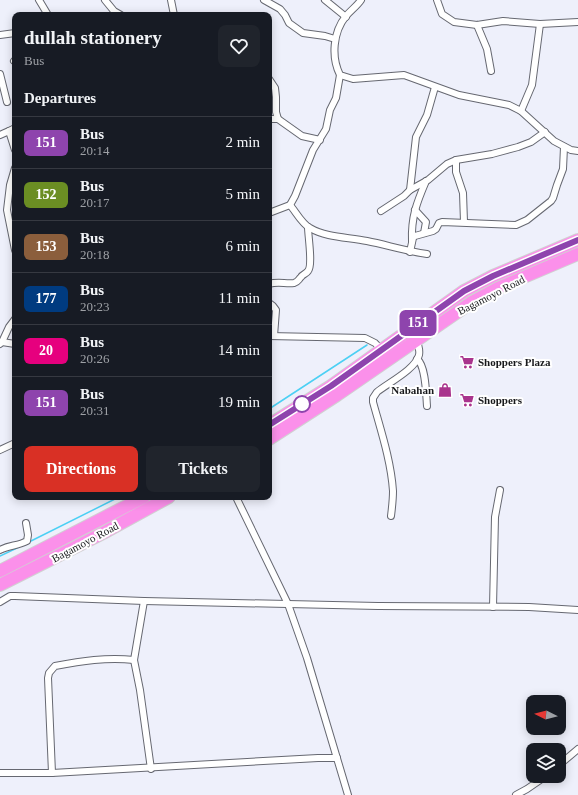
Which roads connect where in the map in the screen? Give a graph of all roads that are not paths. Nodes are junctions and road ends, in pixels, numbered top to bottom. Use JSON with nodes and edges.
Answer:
{"nodes":[{"id":1,"x":39,"y":0,"type":"edge"},
{"id":2,"x":105,"y":0,"type":"edge"},
{"id":3,"x":171,"y":0,"type":"edge"},
{"id":4,"x":264,"y":0,"type":"edge"},
{"id":5,"x":326,"y":0,"type":"edge"},
{"id":6,"x":362,"y":0,"type":"edge"},
{"id":7,"x":437,"y":0,"type":"edge"},
{"id":8,"x":46,"y":12,"type":"edge"},
{"id":9,"x":116,"y":12,"type":"edge"},
{"id":10,"x":173,"y":12,"type":"edge"},
{"id":11,"x":346,"y":16,"type":"junction"},
{"id":12,"x":578,"y":22,"type":"edge"},
{"id":13,"x":540,"y":24,"type":"junction"},
{"id":14,"x":477,"y":25,"type":"junction"},
{"id":15,"x":12,"y":33,"type":"edge"},
{"id":16,"x":0,"y":35,"type":"edge"},
{"id":17,"x":335,"y":39,"type":"junction"},
{"id":18,"x":491,"y":71,"type":"dead end"},
{"id":19,"x":0,"y":74,"type":"edge"},
{"id":20,"x":340,"y":75,"type":"junction"},
{"id":21,"x":272,"y":84,"type":"edge"},
{"id":22,"x":435,"y":87,"type":"junction"},
{"id":23,"x":7,"y":102,"type":"dead end"},
{"id":24,"x":521,"y":111,"type":"junction"},
{"id":25,"x":272,"y":119,"type":"edge"},
{"id":26,"x":278,"y":119,"type":"junction"},
{"id":27,"x":12,"y":129,"type":"edge"},
{"id":28,"x":545,"y":132,"type":"junction"},
{"id":29,"x":0,"y":135,"type":"edge"},
{"id":30,"x":320,"y":140,"type":"junction"},
{"id":31,"x":564,"y":147,"type":"junction"},
{"id":32,"x":578,"y":151,"type":"edge"},
{"id":33,"x":456,"y":160,"type":"junction"},
{"id":34,"x":12,"y":178,"type":"edge"},
{"id":35,"x":426,"y":181,"type":"junction"},
{"id":36,"x":410,"y":190,"type":"junction"},
{"id":37,"x":290,"y":205,"type":"junction"},
{"id":38,"x":415,"y":210,"type":"junction"},
{"id":39,"x":381,"y":211,"type":"dead end"},
{"id":40,"x":272,"y":212,"type":"edge"},
{"id":41,"x":464,"y":222,"type":"junction"},
{"id":42,"x":308,"y":227,"type":"junction"},
{"id":43,"x":424,"y":234,"type":"junction"},
{"id":44,"x":12,"y":235,"type":"edge"},
{"id":45,"x":412,"y":240,"type":"junction"},
{"id":46,"x":578,"y":240,"type":"edge"},
{"id":47,"x":410,"y":252,"type":"junction"},
{"id":48,"x":427,"y":254,"type":"dead end"},
{"id":49,"x":578,"y":254,"type":"edge"},
{"id":50,"x":272,"y":283,"type":"edge"},
{"id":51,"x":272,"y":305,"type":"edge"},
{"id":52,"x":12,"y":323,"type":"edge"},
{"id":53,"x":272,"y":336,"type":"edge"},
{"id":54,"x":416,"y":339,"type":"junction"},
{"id":55,"x":1,"y":343,"type":"edge"},
{"id":56,"x":12,"y":344,"type":"edge"},
{"id":57,"x":381,"y":350,"type":"junction"},
{"id":58,"x":417,"y":359,"type":"junction"},
{"id":59,"x":427,"y":406,"type":"dead end"},
{"id":60,"x":272,"y":423,"type":"edge"},
{"id":61,"x":272,"y":437,"type":"edge"},
{"id":62,"x":12,"y":444,"type":"edge"},
{"id":63,"x":0,"y":450,"type":"edge"},
{"id":64,"x":500,"y":490,"type":"dead end"},
{"id":65,"x":138,"y":500,"type":"edge"},
{"id":66,"x":164,"y":500,"type":"edge"},
{"id":67,"x":237,"y":500,"type":"edge"},
{"id":68,"x":391,"y":516,"type":"dead end"},
{"id":69,"x":26,"y":523,"type":"dead end"},
{"id":70,"x":0,"y":550,"type":"edge"},
{"id":71,"x":0,"y":571,"type":"edge"},
{"id":72,"x":0,"y":585,"type":"edge"},
{"id":73,"x":144,"y":601,"type":"junction"},
{"id":74,"x":0,"y":602,"type":"edge"},
{"id":75,"x":288,"y":604,"type":"junction"},
{"id":76,"x":492,"y":607,"type":"junction"},
{"id":77,"x":578,"y":610,"type":"edge"},
{"id":78,"x":134,"y":660,"type":"junction"},
{"id":79,"x":578,"y":750,"type":"edge"},
{"id":80,"x":337,"y":758,"type":"junction"},
{"id":81,"x":566,"y":759,"type":"edge"},
{"id":82,"x":151,"y":769,"type":"junction"},
{"id":83,"x":0,"y":773,"type":"edge"},
{"id":84,"x":52,"y":774,"type":"junction"},
{"id":85,"x":536,"y":783,"type":"edge"},
{"id":86,"x":348,"y":795,"type":"edge"},
{"id":87,"x":516,"y":795,"type":"edge"}],
"edges":[{"from":1,"to":8,"type":"street"},
{"from":2,"to":9,"type":"street"},
{"from":3,"to":10,"type":"street"},
{"from":4,"to":17,"type":"street"},
{"from":5,"to":11,"type":"street"},
{"from":6,"to":11,"type":"street"},
{"from":7,"to":14,"type":"street"},
{"from":11,"to":17,"type":"street"},
{"from":12,"to":13,"type":"street"},
{"from":13,"to":14,"type":"street"},
{"from":13,"to":24,"type":"street"},
{"from":14,"to":18,"type":"street"},
{"from":15,"to":16,"type":"street"},
{"from":17,"to":20,"type":"street"},
{"from":19,"to":23,"type":"street"},
{"from":20,"to":22,"type":"street"},
{"from":20,"to":30,"type":"street"},
{"from":21,"to":26,"type":"street"},
{"from":22,"to":24,"type":"street"},
{"from":22,"to":36,"type":"street"},
{"from":24,"to":28,"type":"street"},
{"from":25,"to":26,"type":"street"},
{"from":26,"to":30,"type":"street"},
{"from":27,"to":29,"type":"street"},
{"from":28,"to":31,"type":"street"},
{"from":28,"to":33,"type":"street"},
{"from":30,"to":37,"type":"street"},
{"from":31,"to":32,"type":"street"},
{"from":31,"to":41,"type":"street"},
{"from":33,"to":35,"type":"street"},
{"from":33,"to":41,"type":"street"},
{"from":34,"to":44,"type":"street"},
{"from":35,"to":36,"type":"street"},
{"from":35,"to":38,"type":"street"},
{"from":36,"to":39,"type":"street"},
{"from":37,"to":40,"type":"street"},
{"from":37,"to":42,"type":"street"},
{"from":38,"to":43,"type":"street"},
{"from":38,"to":45,"type":"street"},
{"from":41,"to":43,"type":"street"},
{"from":42,"to":47,"type":"street"},
{"from":42,"to":50,"type":"street"},
{"from":43,"to":45,"type":"street"},
{"from":45,"to":47,"type":"street"},
{"from":46,"to":57,"type":"highway","name":"Bagamoyo Road"},
{"from":47,"to":48,"type":"street"},
{"from":49,"to":54,"type":"highway","name":"Bagamoyo Road"},
{"from":51,"to":53,"type":"street"},
{"from":52,"to":55,"type":"street"},
{"from":53,"to":57,"type":"street"},
{"from":54,"to":58,"type":"street"},
{"from":54,"to":61,"type":"highway","name":"Bagamoyo Road"},
{"from":55,"to":56,"type":"street"},
{"from":57,"to":60,"type":"highway","name":"Bagamoyo Road"},
{"from":58,"to":59,"type":"street"},
{"from":58,"to":68,"type":"street"},
{"from":62,"to":63,"type":"street"},
{"from":64,"to":76,"type":"street"},
{"from":65,"to":71,"type":"highway","name":"Bagamoyo Road"},
{"from":66,"to":72,"type":"highway","name":"Bagamoyo Road"},
{"from":67,"to":75,"type":"street"},
{"from":69,"to":70,"type":"street"},
{"from":73,"to":74,"type":"street"},
{"from":73,"to":75,"type":"street"},
{"from":73,"to":78,"type":"street"},
{"from":75,"to":76,"type":"street"},
{"from":75,"to":80,"type":"street"},
{"from":76,"to":77,"type":"street"},
{"from":78,"to":82,"type":"street"},
{"from":78,"to":84,"type":"street"},
{"from":79,"to":81,"type":"street"},
{"from":80,"to":82,"type":"street"},
{"from":80,"to":86,"type":"street"},
{"from":82,"to":84,"type":"street"},
{"from":83,"to":84,"type":"street"},
{"from":85,"to":87,"type":"street"}]}
